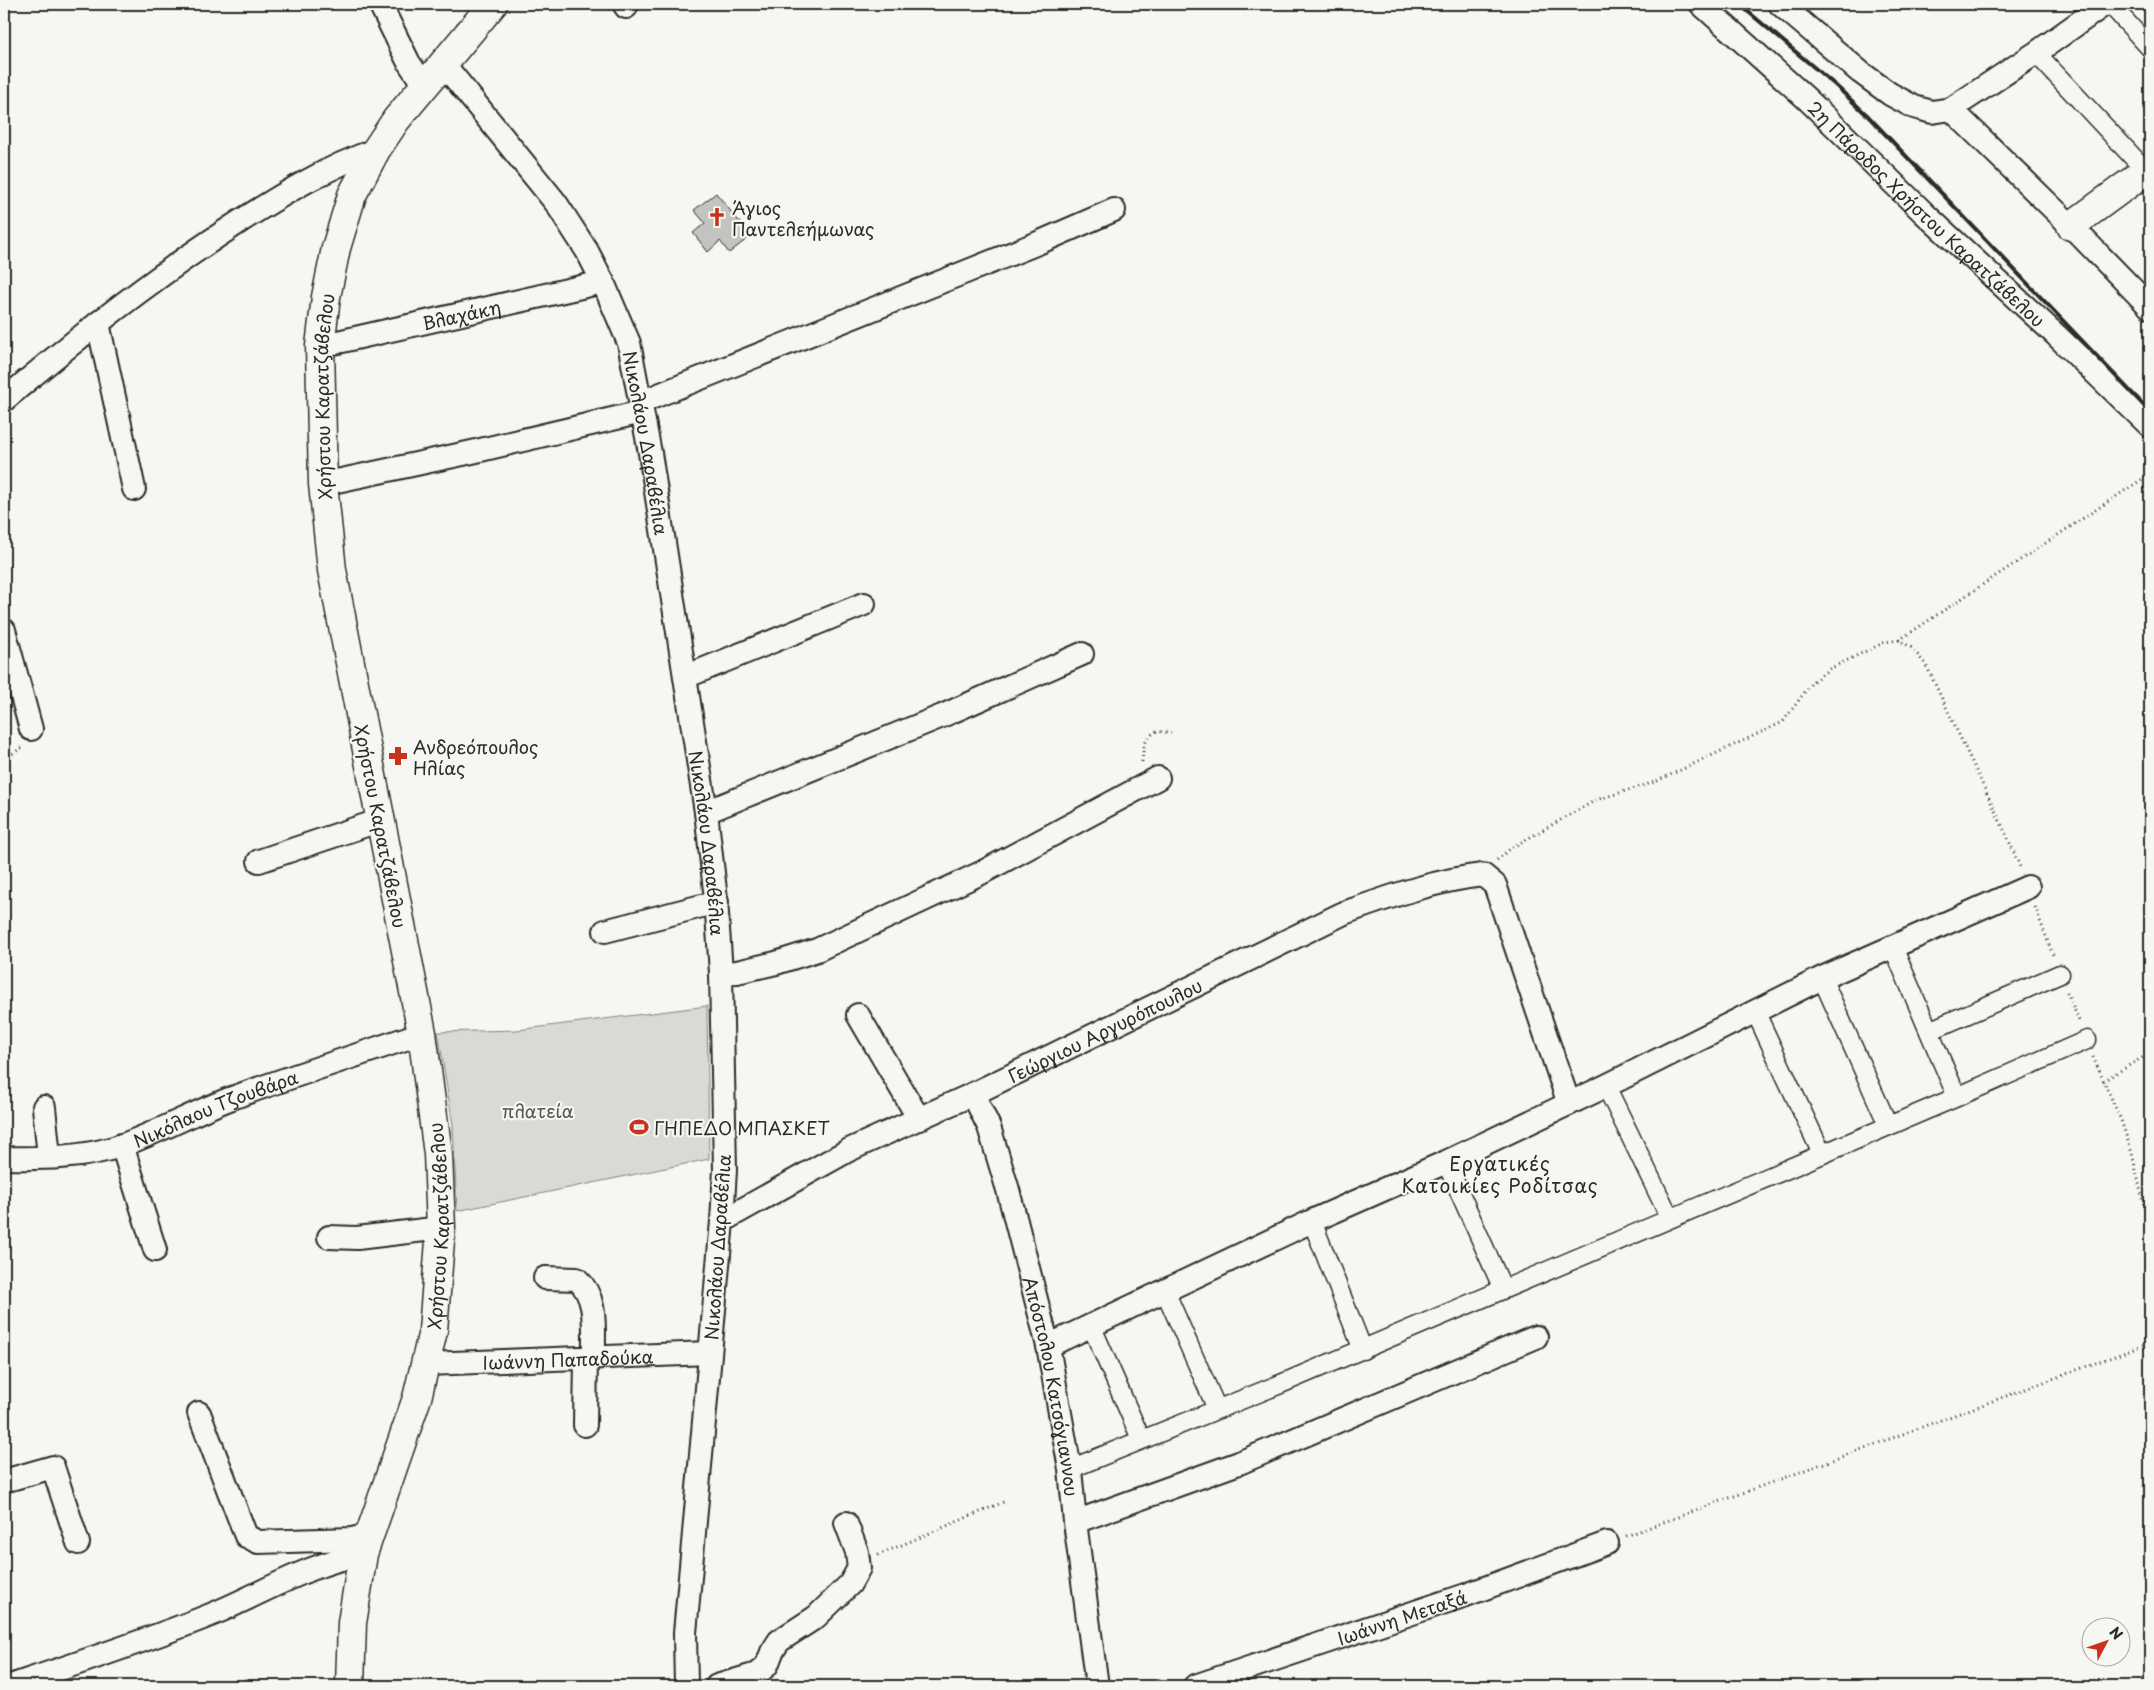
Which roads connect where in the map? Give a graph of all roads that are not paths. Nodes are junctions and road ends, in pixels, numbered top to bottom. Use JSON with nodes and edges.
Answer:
{"nodes":[{"id":1,"x":380,"y":4,"type":"edge"},
{"id":2,"x":493,"y":4,"type":"edge"},
{"id":3,"x":1700,"y":4,"type":"edge"},
{"id":4,"x":1780,"y":4,"type":"edge"},
{"id":5,"x":2105,"y":4,"type":"edge"},
{"id":6,"x":2110,"y":4,"type":"edge"},
{"id":7,"x":2150,"y":48,"type":"edge"},
{"id":8,"x":2036,"y":53,"type":"junction"},
{"id":9,"x":442,"y":62,"type":"junction"},
{"id":10,"x":424,"y":85,"type":"junction"},
{"id":11,"x":1952,"y":109,"type":"junction"},
{"id":12,"x":376,"y":150,"type":"junction"},
{"id":13,"x":2148,"y":170,"type":"edge"},
{"id":14,"x":1114,"y":210,"type":"dead end"},
{"id":15,"x":2071,"y":226,"type":"junction"},
{"id":16,"x":603,"y":282,"type":"junction"},
{"id":17,"x":2150,"y":308,"type":"edge"},
{"id":18,"x":98,"y":323,"type":"junction"},
{"id":19,"x":320,"y":346,"type":"junction"},
{"id":20,"x":4,"y":400,"type":"edge"},
{"id":21,"x":641,"y":407,"type":"junction"},
{"id":22,"x":2150,"y":426,"type":"edge"},
{"id":23,"x":323,"y":484,"type":"junction"},
{"id":24,"x":134,"y":489,"type":"dead end"},
{"id":25,"x":864,"y":604,"type":"dead end"},
{"id":26,"x":4,"y":630,"type":"edge"},
{"id":27,"x":1082,"y":654,"type":"dead end"},
{"id":28,"x":685,"y":677,"type":"junction"},
{"id":29,"x":31,"y":729,"type":"dead end"},
{"id":30,"x":1151,"y":782,"type":"road end"},
{"id":31,"x":706,"y":812,"type":"junction"},
{"id":32,"x":380,"y":820,"type":"junction"},
{"id":33,"x":259,"y":861,"type":"dead end"},
{"id":34,"x":2028,"y":887,"type":"road end"},
{"id":35,"x":717,"y":902,"type":"junction"},
{"id":36,"x":605,"y":931,"type":"dead end"},
{"id":37,"x":1893,"y":947,"type":"junction"},
{"id":38,"x":721,"y":973,"type":"junction"},
{"id":39,"x":2060,"y":974,"type":"road end"},
{"id":40,"x":1822,"y":978,"type":"junction"},
{"id":41,"x":1755,"y":1011,"type":"junction"},
{"id":42,"x":858,"y":1015,"type":"dead end"},
{"id":43,"x":1929,"y":1031,"type":"junction"},
{"id":44,"x":422,"y":1033,"type":"junction"},
{"id":45,"x":2087,"y":1040,"type":"road end"},
{"id":46,"x":1606,"y":1086,"type":"junction"},
{"id":47,"x":973,"y":1094,"type":"junction"},
{"id":48,"x":1958,"y":1097,"type":"junction"},
{"id":49,"x":1569,"y":1104,"type":"junction"},
{"id":50,"x":44,"y":1107,"type":"dead end"},
{"id":51,"x":919,"y":1118,"type":"junction"},
{"id":52,"x":1888,"y":1126,"type":"junction"},
{"id":53,"x":122,"y":1146,"type":"junction"},
{"id":54,"x":1822,"y":1154,"type":"junction"},
{"id":55,"x":49,"y":1157,"type":"junction"},
{"id":56,"x":4,"y":1158,"type":"edge"},
{"id":57,"x":1446,"y":1162,"type":"junction"},
{"id":58,"x":1670,"y":1218,"type":"junction"},
{"id":59,"x":722,"y":1221,"type":"junction"},
{"id":60,"x":1312,"y":1221,"type":"junction"},
{"id":61,"x":441,"y":1228,"type":"junction"},
{"id":62,"x":329,"y":1237,"type":"dead end"},
{"id":63,"x":155,"y":1250,"type":"dead end"},
{"id":64,"x":545,"y":1278,"type":"dead end"},
{"id":65,"x":1503,"y":1289,"type":"junction"},
{"id":66,"x":1165,"y":1291,"type":"junction"},
{"id":67,"x":1091,"y":1325,"type":"junction"},
{"id":68,"x":1536,"y":1338,"type":"dead end"},
{"id":69,"x":1048,"y":1346,"type":"junction"},
{"id":70,"x":1362,"y":1350,"type":"junction"},
{"id":71,"x":710,"y":1353,"type":"junction"},
{"id":72,"x":590,"y":1358,"type":"junction"},
{"id":73,"x":426,"y":1364,"type":"junction"},
{"id":74,"x":1217,"y":1409,"type":"junction"},
{"id":75,"x":199,"y":1413,"type":"dead end"},
{"id":76,"x":585,"y":1425,"type":"dead end"},
{"id":77,"x":1142,"y":1439,"type":"junction"},
{"id":78,"x":1070,"y":1469,"type":"junction"},
{"id":79,"x":4,"y":1481,"type":"edge"},
{"id":80,"x":1074,"y":1522,"type":"junction"},
{"id":81,"x":846,"y":1523,"type":"dead end"},
{"id":82,"x":78,"y":1543,"type":"dead end"},
{"id":83,"x":1607,"y":1543,"type":"road end"},
{"id":84,"x":367,"y":1545,"type":"junction"},
{"id":85,"x":10,"y":1686,"type":"edge"},
{"id":86,"x":350,"y":1686,"type":"edge"},
{"id":87,"x":686,"y":1686,"type":"edge"},
{"id":88,"x":717,"y":1686,"type":"edge"},
{"id":89,"x":1097,"y":1686,"type":"edge"},
{"id":90,"x":1195,"y":1686,"type":"edge"}],
"edges":[{"from":1,"to":10,"type":"street"},
{"from":2,"to":9,"type":"street","name":"Χρήστου Καρατζάβελου"},
{"from":3,"to":22,"type":"street","name":"2η Πάροδος Χρήστου Καρατζάβελου"},
{"from":4,"to":11,"type":"street"},
{"from":5,"to":8,"type":"street"},
{"from":6,"to":7,"type":"street"},
{"from":8,"to":11,"type":"street"},
{"from":8,"to":13,"type":"street"},
{"from":9,"to":10,"type":"street","name":"Χρήστου Καρατζάβελου"},
{"from":9,"to":16,"type":"street","name":"Νικολάου Δαραβέλια"},
{"from":10,"to":12,"type":"street","name":"Χρήστου Καρατζάβελου"},
{"from":11,"to":15,"type":"street"},
{"from":12,"to":18,"type":"street"},
{"from":12,"to":19,"type":"street","name":"Χρήστου Καρατζάβελου"},
{"from":13,"to":15,"type":"street"},
{"from":14,"to":21,"type":"street"},
{"from":15,"to":17,"type":"street"},
{"from":16,"to":19,"type":"street","name":"Βλαχάκη"},
{"from":16,"to":21,"type":"street","name":"Νικολάου Δαραβέλια"},
{"from":18,"to":20,"type":"street"},
{"from":18,"to":24,"type":"street"},
{"from":19,"to":23,"type":"street","name":"Χρήστου Καρατζάβελου"},
{"from":21,"to":23,"type":"street"},
{"from":21,"to":28,"type":"street","name":"Νικολάου Δαραβέλια"},
{"from":23,"to":32,"type":"street","name":"Χρήστου Καρατζάβελου"},
{"from":25,"to":28,"type":"street"},
{"from":26,"to":29,"type":"street"},
{"from":27,"to":31,"type":"street"},
{"from":28,"to":31,"type":"street","name":"Νικολάου Δαραβέλια"},
{"from":30,"to":38,"type":"street"},
{"from":31,"to":35,"type":"street","name":"Νικολάου Δαραβέλια"},
{"from":32,"to":33,"type":"street"},
{"from":32,"to":44,"type":"street","name":"Χρήστου Καρατζάβελου"},
{"from":34,"to":37,"type":"street"},
{"from":35,"to":36,"type":"street"},
{"from":35,"to":38,"type":"street","name":"Νικολάου Δαραβέλια"},
{"from":37,"to":40,"type":"street"},
{"from":37,"to":43,"type":"street"},
{"from":38,"to":59,"type":"street","name":"Νικολάου Δαραβέλια"},
{"from":39,"to":43,"type":"street"},
{"from":40,"to":41,"type":"street"},
{"from":40,"to":52,"type":"street"},
{"from":41,"to":46,"type":"street"},
{"from":41,"to":54,"type":"street"},
{"from":42,"to":51,"type":"street"},
{"from":43,"to":48,"type":"street"},
{"from":44,"to":53,"type":"street","name":"Νικόλαου Τζουβάρα"},
{"from":44,"to":61,"type":"street","name":"Χρήστου Καρατζάβελου"},
{"from":45,"to":48,"type":"street"},
{"from":46,"to":49,"type":"street"},
{"from":46,"to":58,"type":"street"},
{"from":47,"to":49,"type":"street","name":"Γεώργιου Αργυρόπουλου"},
{"from":47,"to":51,"type":"street","name":"Γεώργιου Αργυρόπουλου"},
{"from":47,"to":69,"type":"street","name":"Απόστολου Κατσόγιαννου"},
{"from":48,"to":52,"type":"street"},
{"from":49,"to":57,"type":"street"},
{"from":50,"to":55,"type":"street"},
{"from":51,"to":59,"type":"street","name":"Γεώργιου Αργυρόπουλου"},
{"from":52,"to":54,"type":"street"},
{"from":53,"to":55,"type":"street","name":"Νικόλαου Τζουβάρα"},
{"from":53,"to":63,"type":"street"},
{"from":54,"to":58,"type":"street"},
{"from":55,"to":56,"type":"street","name":"Νικόλαου Τζουβάρα"},
{"from":57,"to":60,"type":"street"},
{"from":57,"to":65,"type":"street"},
{"from":58,"to":65,"type":"street"},
{"from":59,"to":71,"type":"street","name":"Νικολάου Δαραβέλια"},
{"from":60,"to":66,"type":"street"},
{"from":60,"to":70,"type":"street"},
{"from":61,"to":62,"type":"street"},
{"from":61,"to":73,"type":"street","name":"Χρήστου Καρατζάβελου"},
{"from":64,"to":72,"type":"street"},
{"from":65,"to":70,"type":"street"},
{"from":66,"to":67,"type":"street"},
{"from":66,"to":74,"type":"street"},
{"from":67,"to":69,"type":"street"},
{"from":67,"to":77,"type":"street"},
{"from":68,"to":80,"type":"street"},
{"from":69,"to":78,"type":"street","name":"Απόστολου Κατσόγιαννου"},
{"from":70,"to":74,"type":"street"},
{"from":71,"to":72,"type":"street","name":"Ιωάννη Παπαδούκα"},
{"from":71,"to":87,"type":"street","name":"Νικολάου Δαραβέλια"},
{"from":72,"to":73,"type":"street","name":"Ιωάννη Παπαδούκα"},
{"from":72,"to":76,"type":"street"},
{"from":73,"to":84,"type":"street","name":"Χρήστου Καρατζάβελου"},
{"from":74,"to":77,"type":"street"},
{"from":75,"to":84,"type":"street"},
{"from":77,"to":78,"type":"street"},
{"from":78,"to":80,"type":"street","name":"Απόστολου Κατσόγιαννου"},
{"from":79,"to":82,"type":"street"},
{"from":80,"to":89,"type":"street","name":"Απόστολου Κατσόγιαννου"},
{"from":81,"to":88,"type":"street"},
{"from":83,"to":90,"type":"street","name":"Ιωάννη Μεταξά"},
{"from":84,"to":85,"type":"street"},
{"from":84,"to":86,"type":"street","name":"Χρήστου Καρατζάβελου"}]}
